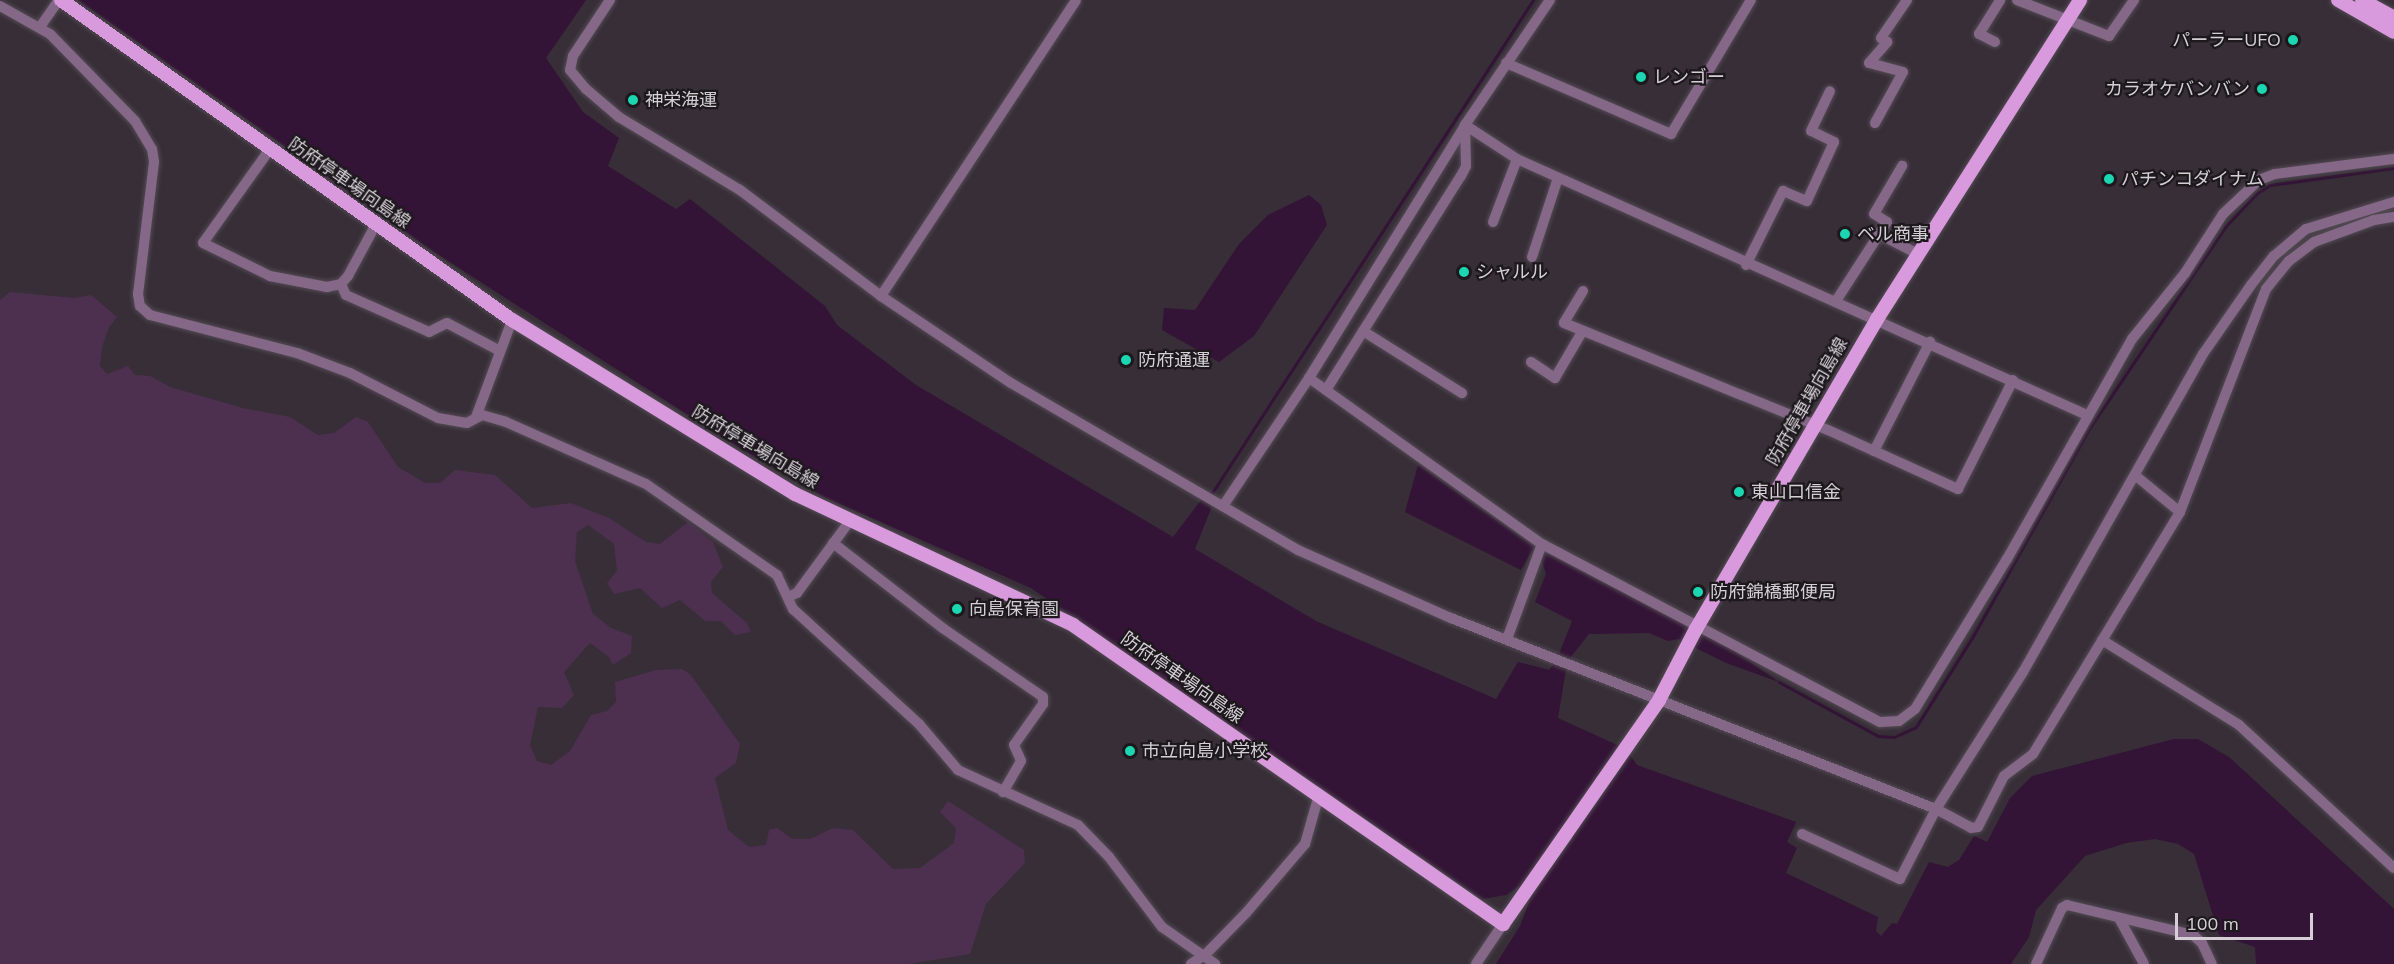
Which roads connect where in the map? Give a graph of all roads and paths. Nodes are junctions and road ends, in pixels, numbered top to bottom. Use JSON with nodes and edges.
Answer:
{"nodes":[{"id":1,"x":60,"y":0,"type":"edge"},
{"id":2,"x":610,"y":0,"type":"edge"},
{"id":3,"x":1076,"y":0,"type":"edge"},
{"id":4,"x":1550,"y":0,"type":"edge"},
{"id":5,"x":1751,"y":0,"type":"edge"},
{"id":6,"x":1907,"y":0,"type":"edge"},
{"id":7,"x":2000,"y":0,"type":"edge"},
{"id":8,"x":2017,"y":0,"type":"edge"},
{"id":9,"x":2080,"y":0,"type":"edge"},
{"id":10,"x":2134,"y":0,"type":"edge"},
{"id":11,"x":2338,"y":0,"type":"edge"},
{"id":12,"x":2362,"y":0,"type":"edge"},
{"id":13,"x":0,"y":6,"type":"edge"},
{"id":14,"x":2069,"y":18,"type":"junction"},
{"id":15,"x":2394,"y":18,"type":"edge"},
{"id":16,"x":40,"y":27,"type":"junction"},
{"id":17,"x":2394,"y":32,"type":"edge"},
{"id":18,"x":1995,"y":42,"type":"dead end"},
{"id":19,"x":1506,"y":63,"type":"junction"},
{"id":20,"x":1830,"y":91,"type":"dead end"},
{"id":21,"x":1875,"y":123,"type":"dead end"},
{"id":22,"x":1465,"y":125,"type":"junction"},
{"id":23,"x":270,"y":149,"type":"junction"},
{"id":24,"x":1517,"y":159,"type":"junction"},
{"id":25,"x":2394,"y":159,"type":"edge"},
{"id":26,"x":1902,"y":166,"type":"dead end"},
{"id":27,"x":1558,"y":178,"type":"junction"},
{"id":28,"x":2394,"y":202,"type":"edge"},
{"id":29,"x":2394,"y":217,"type":"edge"},
{"id":30,"x":1493,"y":222,"type":"dead end"},
{"id":31,"x":376,"y":224,"type":"junction"},
{"id":32,"x":1879,"y":234,"type":"junction"},
{"id":33,"x":1918,"y":254,"type":"junction"},
{"id":34,"x":1532,"y":257,"type":"dead end"},
{"id":35,"x":1746,"y":265,"type":"junction"},
{"id":36,"x":341,"y":284,"type":"junction"},
{"id":37,"x":1583,"y":291,"type":"dead end"},
{"id":38,"x":881,"y":296,"type":"junction"},
{"id":39,"x":1836,"y":302,"type":"junction"},
{"id":40,"x":1877,"y":319,"type":"junction"},
{"id":41,"x":512,"y":320,"type":"junction"},
{"id":42,"x":1363,"y":331,"type":"junction"},
{"id":43,"x":1582,"y":332,"type":"junction"},
{"id":44,"x":1930,"y":342,"type":"junction"},
{"id":45,"x":500,"y":351,"type":"junction"},
{"id":46,"x":1531,"y":362,"type":"dead end"},
{"id":47,"x":1310,"y":378,"type":"junction"},
{"id":48,"x":2013,"y":380,"type":"junction"},
{"id":49,"x":1326,"y":390,"type":"junction"},
{"id":50,"x":1462,"y":393,"type":"dead end"},
{"id":51,"x":2087,"y":415,"type":"junction"},
{"id":52,"x":476,"y":417,"type":"junction"},
{"id":53,"x":1812,"y":426,"type":"junction"},
{"id":54,"x":1874,"y":451,"type":"junction"},
{"id":55,"x":2136,"y":476,"type":"junction"},
{"id":56,"x":1223,"y":506,"type":"junction"},
{"id":57,"x":2180,"y":512,"type":"junction"},
{"id":58,"x":849,"y":522,"type":"junction"},
{"id":59,"x":834,"y":543,"type":"junction"},
{"id":60,"x":1542,"y":544,"type":"junction"},
{"id":61,"x":788,"y":597,"type":"junction"},
{"id":62,"x":1698,"y":627,"type":"junction"},
{"id":63,"x":1507,"y":639,"type":"junction"},
{"id":64,"x":2102,"y":640,"type":"junction"},
{"id":65,"x":1659,"y":700,"type":"junction"},
{"id":66,"x":1003,"y":792,"type":"junction"},
{"id":67,"x":1319,"y":795,"type":"junction"},
{"id":68,"x":1936,"y":809,"type":"junction"},
{"id":69,"x":1802,"y":834,"type":"dead end"},
{"id":70,"x":2394,"y":868,"type":"edge"},
{"id":71,"x":2120,"y":918,"type":"junction"},
{"id":72,"x":1503,"y":924,"type":"junction"},
{"id":73,"x":1205,"y":955,"type":"junction"},
{"id":74,"x":1191,"y":964,"type":"edge"},
{"id":75,"x":1215,"y":964,"type":"edge"},
{"id":76,"x":1476,"y":964,"type":"edge"},
{"id":77,"x":2036,"y":964,"type":"edge"},
{"id":78,"x":2144,"y":964,"type":"edge"},
{"id":79,"x":2212,"y":964,"type":"edge"}],
"edges":[{"from":1,"to":16,"type":"street"},
{"from":1,"to":23,"type":"main road","name":"防府停車場向島線"},
{"from":2,"to":38,"type":"street"},
{"from":3,"to":38,"type":"street"},
{"from":4,"to":19,"type":"street"},
{"from":5,"to":19,"type":"street"},
{"from":6,"to":21,"type":"street"},
{"from":7,"to":18,"type":"street"},
{"from":8,"to":14,"type":"street"},
{"from":9,"to":14,"type":"main road","name":"防府停車場向島線"},
{"from":10,"to":14,"type":"street"},
{"from":11,"to":17,"type":"main road"},
{"from":12,"to":15,"type":"main road"},
{"from":13,"to":16,"type":"street"},
{"from":14,"to":33,"type":"main road","name":"防府停車場向島線"},
{"from":16,"to":52,"type":"street"},
{"from":19,"to":22,"type":"street"},
{"from":20,"to":35,"type":"street"},
{"from":22,"to":24,"type":"street"},
{"from":22,"to":42,"type":"street"},
{"from":22,"to":47,"type":"street"},
{"from":23,"to":31,"type":"main road","name":"防府停車場向島線"},
{"from":23,"to":36,"type":"street"},
{"from":24,"to":27,"type":"street"},
{"from":24,"to":30,"type":"street"},
{"from":25,"to":51,"type":"street"},
{"from":26,"to":32,"type":"street"},
{"from":27,"to":34,"type":"street"},
{"from":27,"to":35,"type":"street"},
{"from":28,"to":55,"type":"street"},
{"from":29,"to":57,"type":"street"},
{"from":31,"to":36,"type":"street"},
{"from":31,"to":41,"type":"main road","name":"防府停車場向島線"},
{"from":32,"to":33,"type":"street"},
{"from":32,"to":39,"type":"street"},
{"from":33,"to":40,"type":"main road","name":"防府停車場向島線"},
{"from":35,"to":39,"type":"street"},
{"from":36,"to":45,"type":"street"},
{"from":37,"to":43,"type":"street"},
{"from":38,"to":56,"type":"street"},
{"from":39,"to":40,"type":"street"},
{"from":40,"to":44,"type":"street"},
{"from":40,"to":53,"type":"main road","name":"防府停車場向島線"},
{"from":41,"to":45,"type":"street"},
{"from":41,"to":58,"type":"main road","name":"防府停車場向島線"},
{"from":42,"to":49,"type":"street"},
{"from":42,"to":50,"type":"street"},
{"from":43,"to":46,"type":"street"},
{"from":43,"to":53,"type":"street"},
{"from":44,"to":48,"type":"street"},
{"from":44,"to":54,"type":"street"},
{"from":45,"to":52,"type":"street"},
{"from":47,"to":49,"type":"street"},
{"from":47,"to":56,"type":"street"},
{"from":48,"to":51,"type":"street"},
{"from":48,"to":54,"type":"street"},
{"from":49,"to":60,"type":"street"},
{"from":51,"to":62,"type":"street"},
{"from":52,"to":61,"type":"street"},
{"from":53,"to":54,"type":"street"},
{"from":53,"to":62,"type":"main road","name":"防府停車場向島線"},
{"from":55,"to":57,"type":"street"},
{"from":55,"to":68,"type":"street"},
{"from":56,"to":63,"type":"street"},
{"from":57,"to":64,"type":"street"},
{"from":58,"to":59,"type":"street"},
{"from":58,"to":67,"type":"main road","name":"防府停車場向島線"},
{"from":59,"to":61,"type":"street"},
{"from":59,"to":66,"type":"street"},
{"from":60,"to":62,"type":"street"},
{"from":60,"to":63,"type":"street"},
{"from":61,"to":66,"type":"street"},
{"from":62,"to":65,"type":"main road","name":"防府停車場向島線"},
{"from":63,"to":65,"type":"street"},
{"from":64,"to":68,"type":"street"},
{"from":64,"to":70,"type":"street"},
{"from":65,"to":68,"type":"street"},
{"from":65,"to":72,"type":"main road","name":"防府停車場向島線"},
{"from":66,"to":73,"type":"street"},
{"from":67,"to":72,"type":"main road","name":"防府停車場向島線"},
{"from":67,"to":73,"type":"street"},
{"from":68,"to":69,"type":"street"},
{"from":71,"to":77,"type":"street"},
{"from":71,"to":78,"type":"street"},
{"from":71,"to":79,"type":"street"},
{"from":72,"to":76,"type":"street"},
{"from":73,"to":74,"type":"street"},
{"from":73,"to":75,"type":"street"}]}
